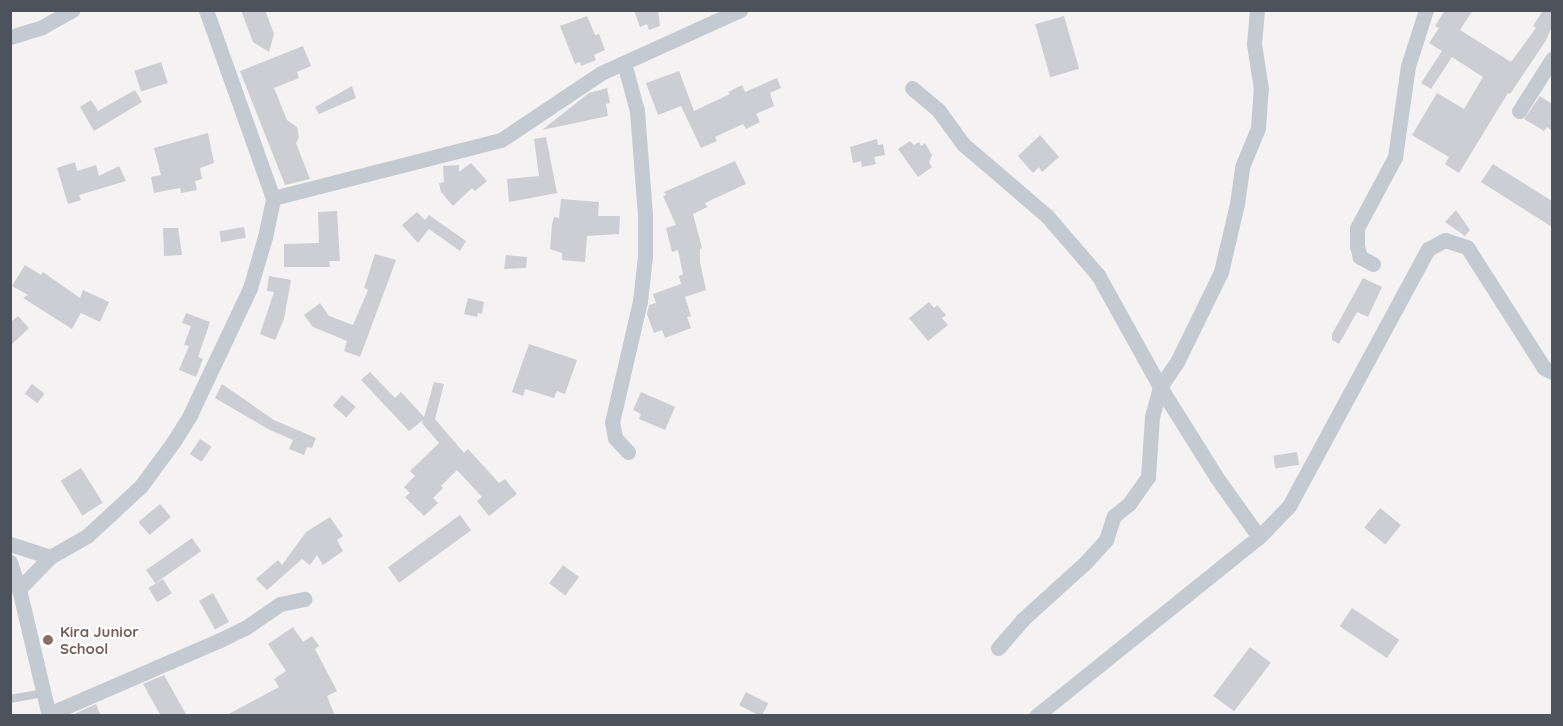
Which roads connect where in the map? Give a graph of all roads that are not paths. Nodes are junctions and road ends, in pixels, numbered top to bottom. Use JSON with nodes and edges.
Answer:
{"nodes":[{"id":1,"x":72,"y":10,"type":"edge"},
{"id":2,"x":206,"y":10,"type":"edge"},
{"id":3,"x":740,"y":10,"type":"edge"},
{"id":4,"x":1257,"y":10,"type":"edge"},
{"id":5,"x":1426,"y":10,"type":"edge"},
{"id":6,"x":10,"y":38,"type":"edge"},
{"id":7,"x":1552,"y":59,"type":"edge"},
{"id":8,"x":624,"y":63,"type":"junction"},
{"id":9,"x":912,"y":88,"type":"dead end"},
{"id":10,"x":1519,"y":111,"type":"dead end"},
{"id":11,"x":273,"y":198,"type":"junction"},
{"id":12,"x":1373,"y":264,"type":"dead end"},
{"id":13,"x":1552,"y":372,"type":"edge"},
{"id":14,"x":1160,"y":387,"type":"junction"},
{"id":15,"x":628,"y":452,"type":"dead end"},
{"id":16,"x":1259,"y":537,"type":"junction"},
{"id":17,"x":10,"y":544,"type":"edge"},
{"id":18,"x":50,"y":557,"type":"junction"},
{"id":19,"x":10,"y":562,"type":"edge"},
{"id":20,"x":19,"y":589,"type":"junction"},
{"id":21,"x":304,"y":599,"type":"dead end"},
{"id":22,"x":998,"y":648,"type":"dead end"},
{"id":23,"x":44,"y":693,"type":"junction"},
{"id":24,"x":10,"y":699,"type":"edge"},
{"id":25,"x":49,"y":715,"type":"edge"},
{"id":26,"x":1036,"y":716,"type":"edge"}],
"edges":[{"from":1,"to":6,"type":"street"},
{"from":2,"to":11,"type":"street"},
{"from":3,"to":8,"type":"street"},
{"from":4,"to":14,"type":"street"},
{"from":5,"to":12,"type":"street"},
{"from":7,"to":10,"type":"street"},
{"from":8,"to":11,"type":"street"},
{"from":8,"to":15,"type":"street"},
{"from":9,"to":14,"type":"street"},
{"from":11,"to":18,"type":"street"},
{"from":13,"to":16,"type":"street"},
{"from":14,"to":16,"type":"street"},
{"from":14,"to":22,"type":"street"},
{"from":16,"to":26,"type":"street"},
{"from":17,"to":18,"type":"street"},
{"from":18,"to":20,"type":"street"},
{"from":19,"to":20,"type":"street"},
{"from":20,"to":23,"type":"street"},
{"from":21,"to":25,"type":"street"},
{"from":23,"to":24,"type":"lane"},
{"from":23,"to":25,"type":"street"}]}
